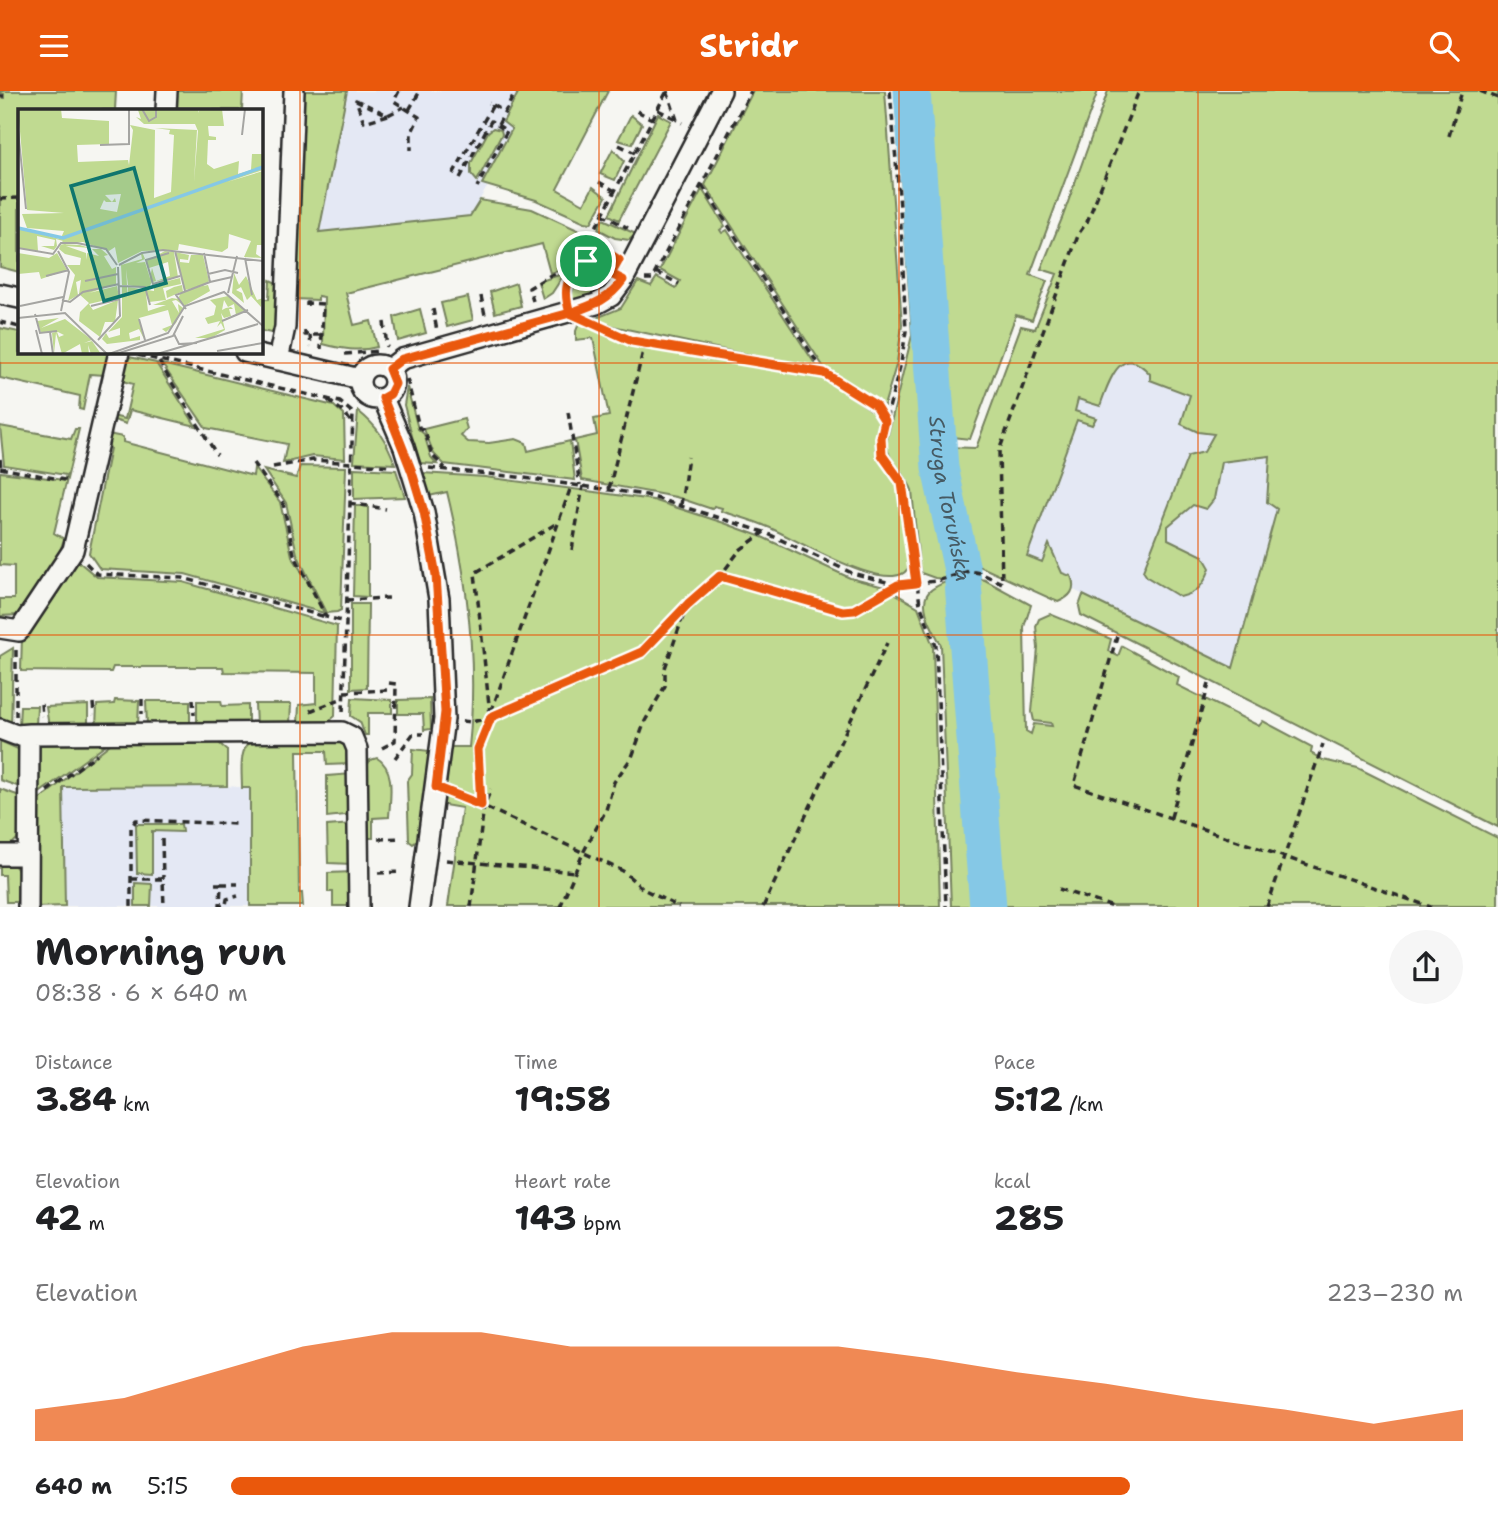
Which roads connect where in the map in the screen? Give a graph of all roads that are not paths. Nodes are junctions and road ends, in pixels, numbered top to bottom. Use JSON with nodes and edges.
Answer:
{"nodes":[{"id":1,"x":167,"y":91,"type":"edge"},
{"id":2,"x":294,"y":91,"type":"edge"},
{"id":3,"x":721,"y":91,"type":"edge"},
{"id":4,"x":166,"y":109,"type":"edge"},
{"id":5,"x":0,"y":294,"type":"edge"},
{"id":6,"x":18,"y":298,"type":"edge"},
{"id":7,"x":127,"y":353,"type":"edge"},
{"id":8,"x":249,"y":353,"type":"edge"},
{"id":9,"x":393,"y":359,"type":"junction"},
{"id":10,"x":278,"y":360,"type":"junction"},
{"id":11,"x":360,"y":379,"type":"junction"},
{"id":12,"x":383,"y":398,"type":"junction"},
{"id":13,"x":9,"y":634,"type":"edge"},
{"id":14,"x":15,"y":733,"type":"edge"},
{"id":15,"x":0,"y":855,"type":"edge"},
{"id":16,"x":28,"y":855,"type":"junction"},
{"id":17,"x":29,"y":907,"type":"edge"},
{"id":18,"x":359,"y":907,"type":"edge"},
{"id":19,"x":419,"y":907,"type":"edge"}],
"edges":[{"from":1,"to":4,"type":"street"},
{"from":2,"to":10,"type":"street"},
{"from":3,"to":9,"type":"street"},
{"from":5,"to":6,"type":"street"},
{"from":7,"to":13,"type":"street"},
{"from":8,"to":10,"type":"street"},
{"from":9,"to":11,"type":"street"},
{"from":9,"to":12,"type":"street"},
{"from":10,"to":11,"type":"street"},
{"from":11,"to":12,"type":"street"},
{"from":12,"to":19,"type":"street"},
{"from":14,"to":16,"type":"street"},
{"from":14,"to":18,"type":"street"},
{"from":15,"to":16,"type":"street"},
{"from":16,"to":17,"type":"street"}]}
